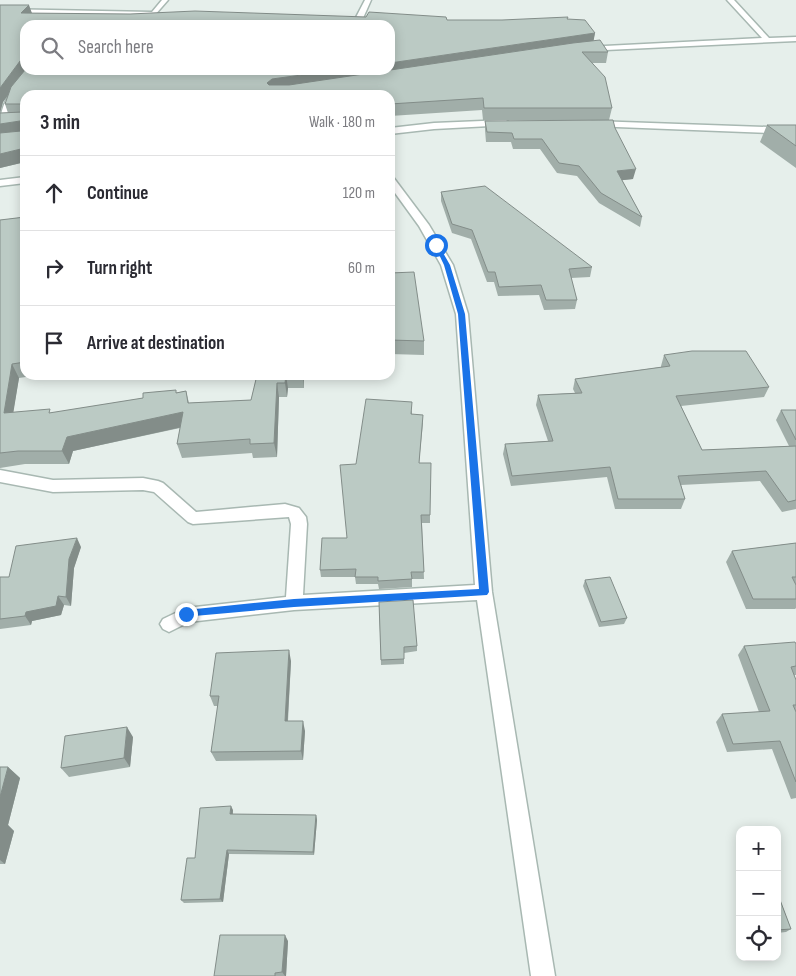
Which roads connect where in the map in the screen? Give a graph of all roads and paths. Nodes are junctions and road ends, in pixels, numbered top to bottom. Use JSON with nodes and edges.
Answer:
{"nodes":[{"id":1,"x":166,"y":0,"type":"edge"},
{"id":2,"x":368,"y":0,"type":"edge"},
{"id":3,"x":730,"y":0,"type":"edge"},
{"id":4,"x":0,"y":11,"type":"edge"},
{"id":5,"x":154,"y":14,"type":"junction"},
{"id":6,"x":164,"y":14,"type":"edge"},
{"id":7,"x":358,"y":20,"type":"edge"},
{"id":8,"x":796,"y":39,"type":"edge"},
{"id":9,"x":767,"y":40,"type":"junction"},
{"id":10,"x":571,"y":50,"type":"edge"},
{"id":11,"x":28,"y":75,"type":"edge"},
{"id":12,"x":3,"y":122,"type":"edge"},
{"id":13,"x":516,"y":122,"type":"edge"},
{"id":14,"x":584,"y":124,"type":"edge"},
{"id":15,"x":395,"y":130,"type":"edge"},
{"id":16,"x":796,"y":131,"type":"edge"},
{"id":17,"x":20,"y":181,"type":"edge"},
{"id":18,"x":0,"y":183,"type":"edge"},
{"id":19,"x":395,"y":186,"type":"edge"},
{"id":20,"x":0,"y":476,"type":"edge"},
{"id":21,"x":484,"y":592,"type":"junction"},
{"id":22,"x":294,"y":603,"type":"junction"},
{"id":23,"x":169,"y":624,"type":"dead end"},
{"id":24,"x":543,"y":976,"type":"edge"}],
"edges":[{"from":1,"to":5,"type":"street"},
{"from":2,"to":7,"type":"street"},
{"from":3,"to":9,"type":"street"},
{"from":4,"to":5,"type":"street"},
{"from":5,"to":6,"type":"street"},
{"from":8,"to":9,"type":"street"},
{"from":9,"to":10,"type":"street"},
{"from":11,"to":12,"type":"street"},
{"from":13,"to":15,"type":"street"},
{"from":14,"to":16,"type":"street"},
{"from":17,"to":18,"type":"street"},
{"from":19,"to":21,"type":"street"},
{"from":20,"to":22,"type":"street"},
{"from":21,"to":22,"type":"street"},
{"from":21,"to":24,"type":"street"},
{"from":22,"to":23,"type":"street"}]}
